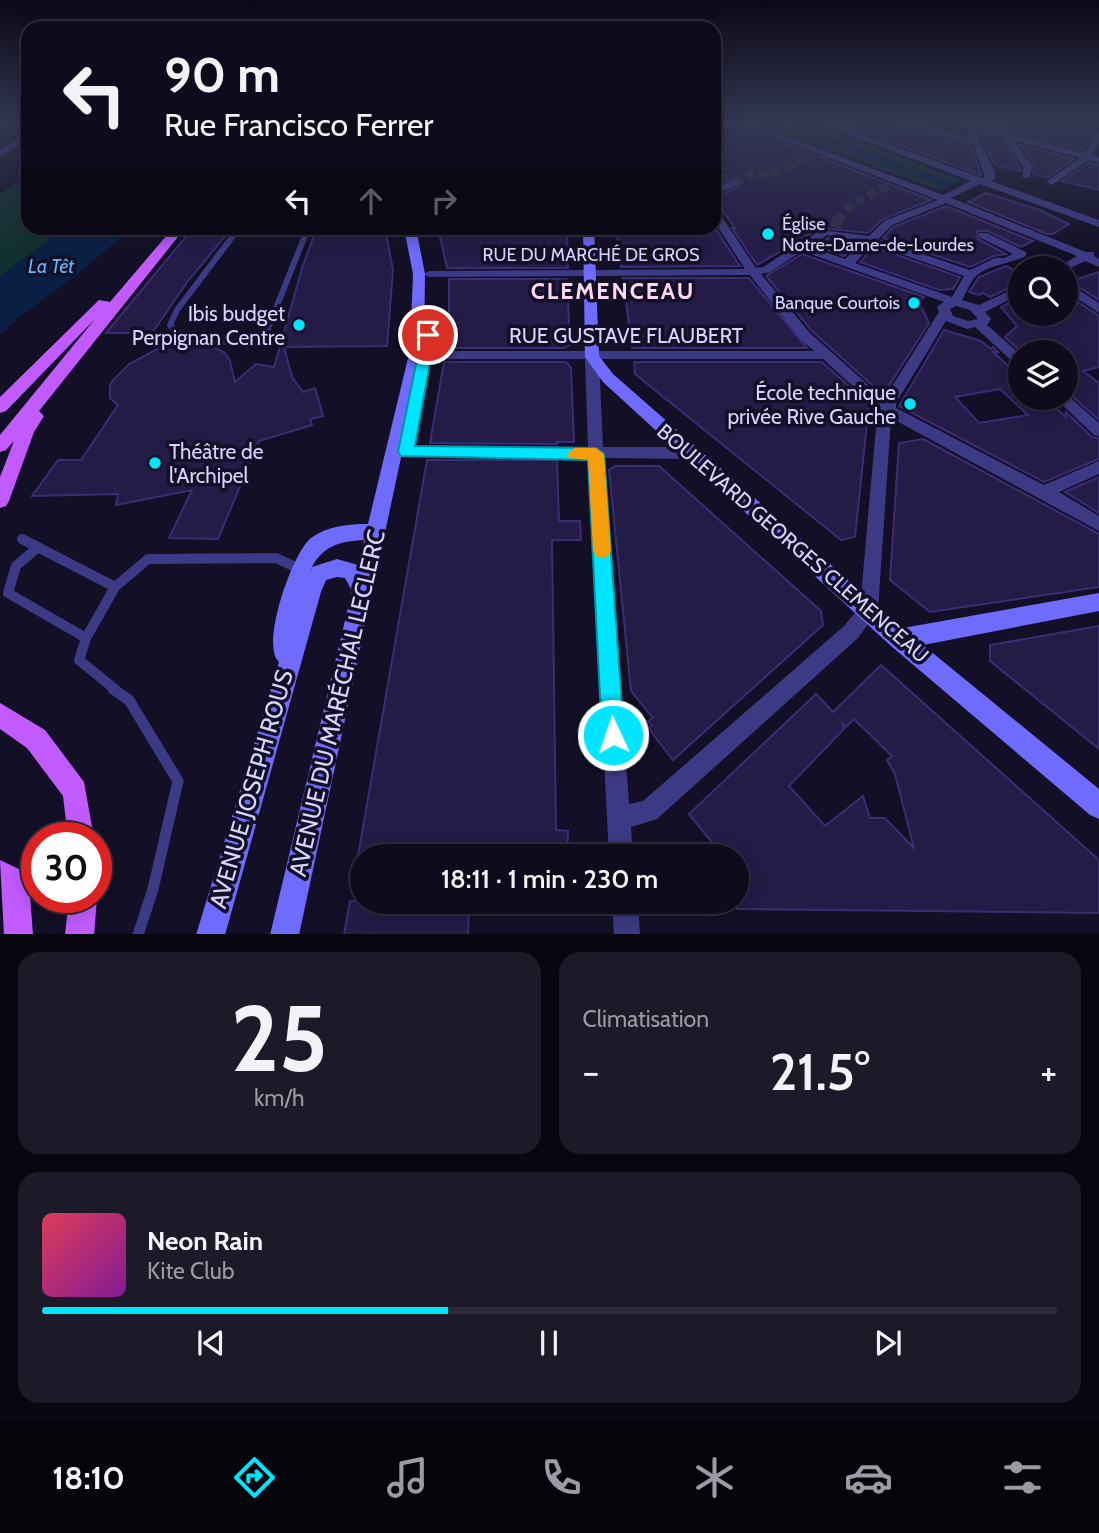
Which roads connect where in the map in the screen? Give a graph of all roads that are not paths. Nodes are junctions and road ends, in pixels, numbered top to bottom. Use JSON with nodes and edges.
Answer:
{"nodes":[{"id":1,"x":853,"y":167,"type":"edge"},
{"id":2,"x":941,"y":167,"type":"edge"},
{"id":3,"x":987,"y":167,"type":"edge"},
{"id":4,"x":1028,"y":167,"type":"edge"},
{"id":5,"x":1074,"y":167,"type":"edge"},
{"id":6,"x":1027,"y":176,"type":"dead end"},
{"id":7,"x":981,"y":181,"type":"junction"},
{"id":8,"x":734,"y":183,"type":"tunnel mouth"},
{"id":9,"x":1052,"y":183,"type":"dead end"},
{"id":10,"x":721,"y":189,"type":"edge"},
{"id":11,"x":943,"y":198,"type":"junction"},
{"id":12,"x":721,"y":224,"type":"edge"},
{"id":13,"x":1099,"y":224,"type":"edge"},
{"id":14,"x":165,"y":235,"type":"edge"},
{"id":15,"x":173,"y":235,"type":"edge"},
{"id":16,"x":234,"y":235,"type":"edge"},
{"id":17,"x":305,"y":235,"type":"edge"},
{"id":18,"x":412,"y":235,"type":"edge"},
{"id":19,"x":420,"y":235,"type":"edge"},
{"id":20,"x":588,"y":235,"type":"edge"},
{"id":21,"x":983,"y":235,"type":"dead end"},
{"id":22,"x":872,"y":240,"type":"junction"},
{"id":23,"x":803,"y":248,"type":"junction"},
{"id":24,"x":1099,"y":251,"type":"edge"},
{"id":25,"x":1086,"y":256,"type":"junction"},
{"id":26,"x":1078,"y":260,"type":"edge"},
{"id":27,"x":847,"y":264,"type":"junction"},
{"id":28,"x":1099,"y":264,"type":"edge"},
{"id":29,"x":753,"y":272,"type":"junction"},
{"id":30,"x":590,"y":273,"type":"junction"},
{"id":31,"x":424,"y":274,"type":"junction"},
{"id":32,"x":971,"y":274,"type":"junction"},
{"id":33,"x":1078,"y":294,"type":"edge"},
{"id":34,"x":1008,"y":295,"type":"edge"},
{"id":35,"x":955,"y":302,"type":"junction"},
{"id":36,"x":102,"y":305,"type":"junction"},
{"id":37,"x":1099,"y":309,"type":"edge"},
{"id":38,"x":980,"y":310,"type":"junction"},
{"id":39,"x":944,"y":314,"type":"junction"},
{"id":40,"x":980,"y":325,"type":"junction"},
{"id":41,"x":1008,"y":350,"type":"edge"},
{"id":42,"x":421,"y":355,"type":"junction"},
{"id":43,"x":826,"y":355,"type":"junction"},
{"id":44,"x":592,"y":357,"type":"junction"},
{"id":45,"x":60,"y":377,"type":"junction"},
{"id":46,"x":0,"y":407,"type":"edge"},
{"id":47,"x":1076,"y":410,"type":"edge"},
{"id":48,"x":889,"y":411,"type":"junction"},
{"id":49,"x":1099,"y":431,"type":"edge"},
{"id":50,"x":0,"y":433,"type":"edge"},
{"id":51,"x":0,"y":446,"type":"edge"},
{"id":52,"x":406,"y":452,"type":"junction"},
{"id":53,"x":690,"y":453,"type":"junction"},
{"id":54,"x":596,"y":454,"type":"junction"},
{"id":55,"x":1099,"y":467,"type":"edge"},
{"id":56,"x":389,"y":471,"type":"junction"},
{"id":57,"x":1044,"y":492,"type":"junction"},
{"id":58,"x":0,"y":501,"type":"edge"},
{"id":59,"x":1099,"y":524,"type":"edge"},
{"id":60,"x":376,"y":532,"type":"junction"},
{"id":61,"x":22,"y":539,"type":"dead end"},
{"id":62,"x":38,"y":547,"type":"junction"},
{"id":63,"x":309,"y":571,"type":"junction"},
{"id":64,"x":115,"y":587,"type":"junction"},
{"id":65,"x":363,"y":590,"type":"junction"},
{"id":66,"x":1099,"y":602,"type":"edge"},
{"id":67,"x":869,"y":610,"type":"junction"},
{"id":68,"x":86,"y":638,"type":"junction"},
{"id":69,"x":899,"y":639,"type":"junction"},
{"id":70,"x":0,"y":715,"type":"edge"},
{"id":71,"x":1098,"y":804,"type":"edge"},
{"id":72,"x":618,"y":818,"type":"junction"},
{"id":73,"x":79,"y":822,"type":"edge"},
{"id":74,"x":620,"y":844,"type":"edge"},
{"id":75,"x":0,"y":874,"type":"edge"},
{"id":76,"x":81,"y":913,"type":"edge"},
{"id":77,"x":626,"y":914,"type":"edge"},
{"id":78,"x":19,"y":934,"type":"edge"},
{"id":79,"x":79,"y":934,"type":"edge"},
{"id":80,"x":138,"y":934,"type":"edge"},
{"id":81,"x":210,"y":934,"type":"edge"},
{"id":82,"x":284,"y":934,"type":"edge"},
{"id":83,"x":627,"y":934,"type":"edge"}],
"edges":[{"from":1,"to":11,"type":"street"},
{"from":2,"to":7,"type":"street"},
{"from":3,"to":7,"type":"street"},
{"from":4,"to":6,"type":"street"},
{"from":5,"to":9,"type":"street"},
{"from":7,"to":11,"type":"street"},
{"from":7,"to":13,"type":"street"},
{"from":8,"to":10,"type":"street"},
{"from":11,"to":22,"type":"street"},
{"from":11,"to":25,"type":"street"},
{"from":12,"to":29,"type":"street"},
{"from":14,"to":36,"type":"main road"},
{"from":15,"to":45,"type":"main road"},
{"from":16,"to":17,"type":"lane"},
{"from":18,"to":31,"type":"street","name":"AVENUE DU MARÉCHAL LECLERC"},
{"from":19,"to":31,"type":"street","name":"AVENUE DU MARÉCHAL LECLERC"},
{"from":20,"to":30,"type":"street"},
{"from":21,"to":32,"type":"street"},
{"from":22,"to":23,"type":"street"},
{"from":22,"to":27,"type":"street"},
{"from":22,"to":32,"type":"street"},
{"from":23,"to":27,"type":"street"},
{"from":23,"to":29,"type":"street"},
{"from":24,"to":25,"type":"street"},
{"from":25,"to":26,"type":"street"},
{"from":25,"to":28,"type":"street"},
{"from":27,"to":35,"type":"street"},
{"from":29,"to":30,"type":"street","name":"RUE DU MARCHÉ DE GROS"},
{"from":29,"to":43,"type":"street"},
{"from":30,"to":31,"type":"street","name":"RUE DU MARCHÉ DE GROS"},
{"from":30,"to":44,"type":"street"},
{"from":31,"to":42,"type":"street","name":"AVENUE DU MARÉCHAL LECLERC"},
{"from":32,"to":35,"type":"street"},
{"from":33,"to":37,"type":"street"},
{"from":34,"to":38,"type":"street"},
{"from":35,"to":38,"type":"street"},
{"from":35,"to":39,"type":"street"},
{"from":36,"to":46,"type":"main road"},
{"from":36,"to":50,"type":"main road"},
{"from":38,"to":40,"type":"street"},
{"from":39,"to":40,"type":"street"},
{"from":39,"to":48,"type":"street"},
{"from":40,"to":41,"type":"street"},
{"from":42,"to":44,"type":"street","name":"RUE GUSTAVE FLAUBERT"},
{"from":42,"to":52,"type":"street","name":"AVENUE DU MARÉCHAL LECLERC"},
{"from":42,"to":56,"type":"street","name":"AVENUE DU MARÉCHAL LECLERC"},
{"from":43,"to":44,"type":"street","name":"RUE GUSTAVE FLAUBERT"},
{"from":43,"to":48,"type":"street"},
{"from":44,"to":53,"type":"street","name":"BOULEVARD GEORGES CLEMENCEAU"},
{"from":44,"to":54,"type":"street"},
{"from":45,"to":51,"type":"main road"},
{"from":45,"to":58,"type":"main road"},
{"from":47,"to":49,"type":"street"},
{"from":48,"to":57,"type":"street"},
{"from":48,"to":67,"type":"street"},
{"from":52,"to":54,"type":"street"},
{"from":52,"to":56,"type":"street","name":"AVENUE DU MARÉCHAL LECLERC"},
{"from":53,"to":54,"type":"street"},
{"from":53,"to":67,"type":"street","name":"BOULEVARD GEORGES CLEMENCEAU"},
{"from":54,"to":72,"type":"street"},
{"from":55,"to":57,"type":"street"},
{"from":56,"to":60,"type":"street","name":"AVENUE DU MARÉCHAL LECLERC"},
{"from":57,"to":59,"type":"street"},
{"from":60,"to":63,"type":"street","name":"AVENUE JOSEPH ROUS"},
{"from":60,"to":65,"type":"street","name":"AVENUE DU MARÉCHAL LECLERC"},
{"from":61,"to":62,"type":"lane"},
{"from":62,"to":64,"type":"lane"},
{"from":62,"to":68,"type":"lane"},
{"from":63,"to":64,"type":"lane"},
{"from":63,"to":65,"type":"street"},
{"from":63,"to":81,"type":"street","name":"AVENUE JOSEPH ROUS"},
{"from":64,"to":68,"type":"lane"},
{"from":65,"to":82,"type":"street","name":"AVENUE DU MARÉCHAL LECLERC"},
{"from":66,"to":69,"type":"street"},
{"from":67,"to":69,"type":"street","name":"BOULEVARD GEORGES CLEMENCEAU"},
{"from":67,"to":72,"type":"street"},
{"from":68,"to":80,"type":"lane"},
{"from":69,"to":71,"type":"street","name":"BOULEVARD GEORGES CLEMENCEAU"},
{"from":70,"to":73,"type":"main road"},
{"from":72,"to":74,"type":"street"},
{"from":75,"to":78,"type":"main road"},
{"from":76,"to":79,"type":"main road"},
{"from":77,"to":83,"type":"street"}]}
